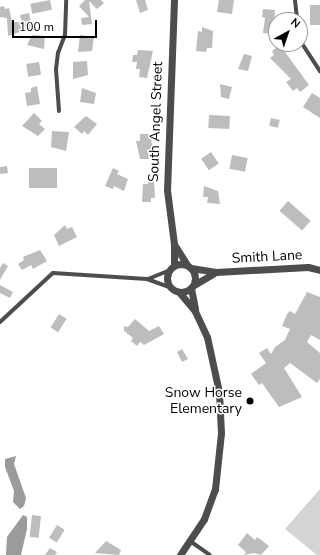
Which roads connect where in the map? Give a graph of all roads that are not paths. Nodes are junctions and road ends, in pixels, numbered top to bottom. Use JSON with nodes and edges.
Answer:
{"nodes":[{"id":1,"x":66,"y":0,"type":"edge"},
{"id":2,"x":174,"y":0,"type":"edge"},
{"id":3,"x":295,"y":0,"type":"edge"},
{"id":4,"x":296,"y":12,"type":"edge"},
{"id":5,"x":308,"y":52,"type":"edge"},
{"id":6,"x":320,"y":71,"type":"edge"},
{"id":7,"x":59,"y":111,"type":"dead end"},
{"id":8,"x":174,"y":244,"type":"junction"},
{"id":9,"x":174,"y":265,"type":"junction"},
{"id":10,"x":189,"y":267,"type":"junction"},
{"id":11,"x":320,"y":270,"type":"edge"},
{"id":12,"x":168,"y":271,"type":"junction"},
{"id":13,"x":216,"y":272,"type":"junction"},
{"id":14,"x":147,"y":279,"type":"junction"},
{"id":15,"x":193,"y":286,"type":"junction"},
{"id":16,"x":169,"y":287,"type":"junction"},
{"id":17,"x":180,"y":293,"type":"junction"},
{"id":18,"x":195,"y":311,"type":"junction"},
{"id":19,"x":0,"y":322,"type":"edge"},
{"id":20,"x":190,"y":541,"type":"junction"},
{"id":21,"x":180,"y":555,"type":"edge"},
{"id":22,"x":210,"y":555,"type":"edge"}],
"edges":[{"from":1,"to":7,"type":"street"},
{"from":2,"to":8,"type":"street","name":"South Angel Street"},
{"from":3,"to":4,"type":"street"},
{"from":5,"to":6,"type":"street"},
{"from":8,"to":9,"type":"street","name":"South Angel Street"},
{"from":8,"to":10,"type":"street","name":"South Angel Street"},
{"from":9,"to":10,"type":"street"},
{"from":9,"to":12,"type":"street"},
{"from":10,"to":13,"type":"street","name":"Smith Lane"},
{"from":10,"to":15,"type":"street"},
{"from":11,"to":13,"type":"street","name":"Smith Lane"},
{"from":12,"to":14,"type":"street"},
{"from":12,"to":16,"type":"street"},
{"from":13,"to":15,"type":"street","name":"Smith Lane"},
{"from":14,"to":16,"type":"street"},
{"from":14,"to":19,"type":"street"},
{"from":15,"to":17,"type":"street"},
{"from":15,"to":18,"type":"street"},
{"from":16,"to":17,"type":"street"},
{"from":17,"to":18,"type":"street"},
{"from":18,"to":20,"type":"street"},
{"from":20,"to":21,"type":"street"},
{"from":20,"to":22,"type":"street"}]}
